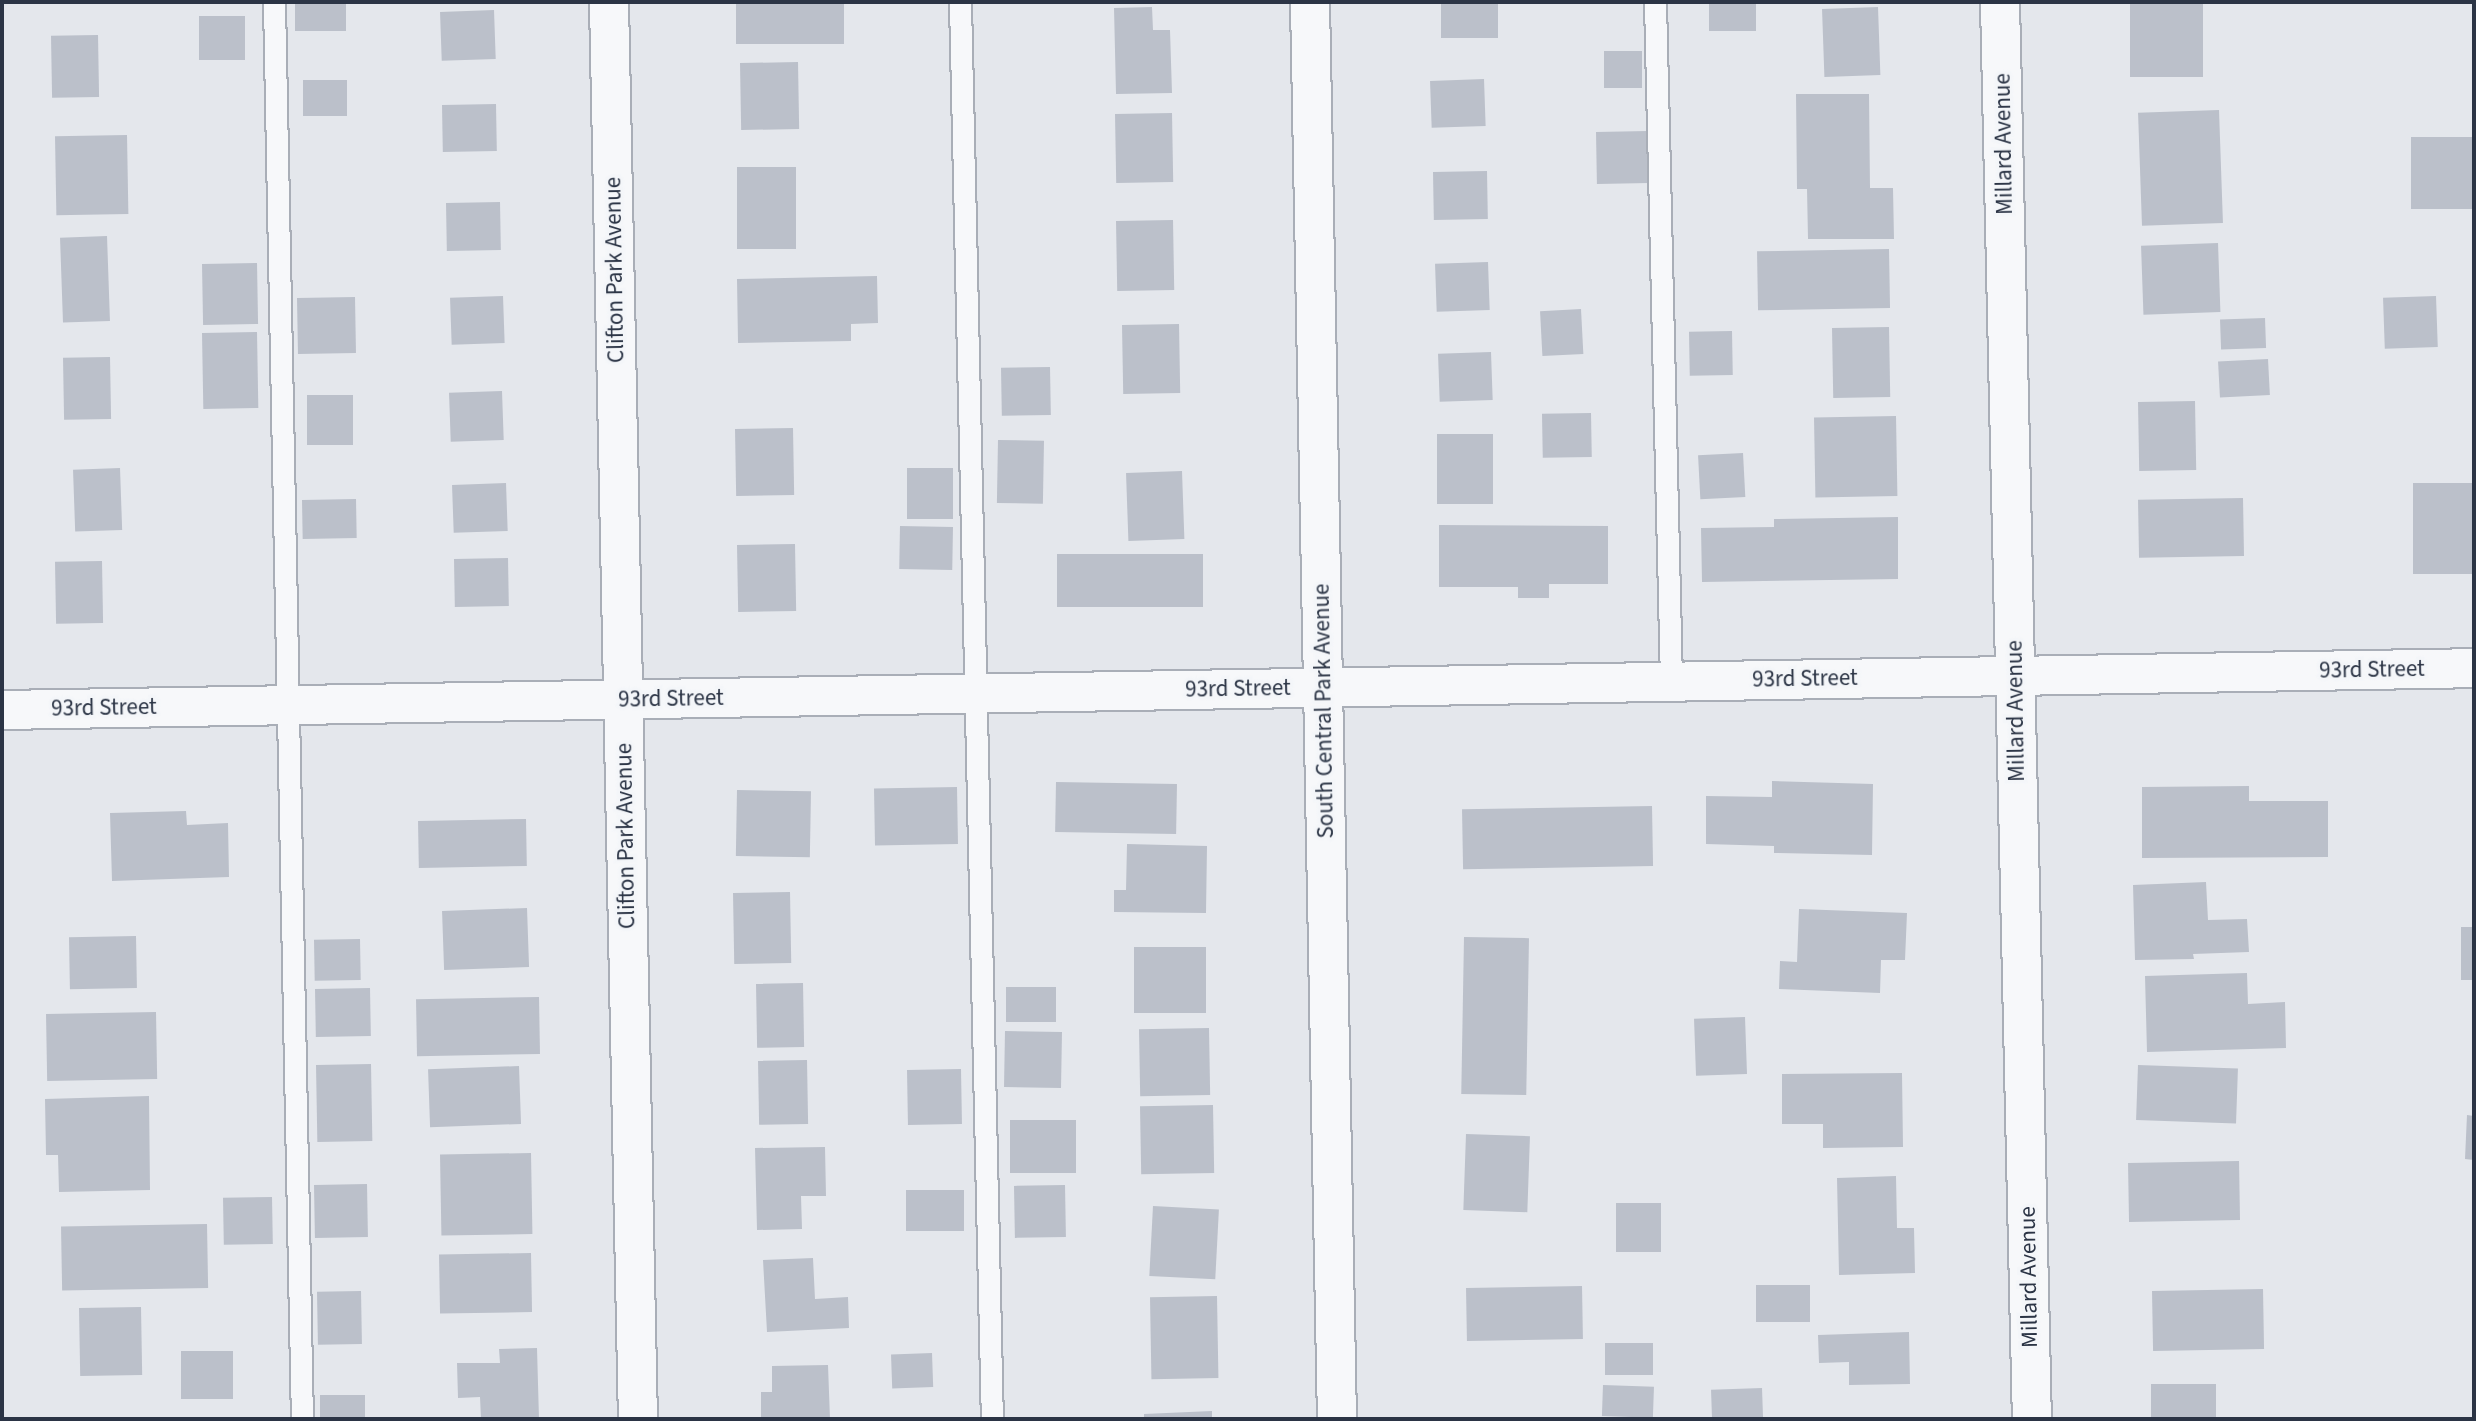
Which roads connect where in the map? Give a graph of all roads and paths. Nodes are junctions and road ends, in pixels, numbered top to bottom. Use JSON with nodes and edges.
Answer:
{"nodes":[{"id":1,"x":274,"y":2,"type":"edge"},
{"id":2,"x":609,"y":2,"type":"edge"},
{"id":3,"x":960,"y":2,"type":"edge"},
{"id":4,"x":1310,"y":2,"type":"edge"},
{"id":5,"x":1655,"y":2,"type":"edge"},
{"id":6,"x":2000,"y":2,"type":"edge"},
{"id":7,"x":2474,"y":668,"type":"edge"},
{"id":8,"x":2015,"y":676,"type":"junction"},
{"id":9,"x":1671,"y":681,"type":"junction"},
{"id":10,"x":1324,"y":687,"type":"junction"},
{"id":11,"x":974,"y":693,"type":"junction"},
{"id":12,"x":624,"y":699,"type":"junction"},
{"id":13,"x":286,"y":705,"type":"junction"},
{"id":14,"x":2,"y":710,"type":"edge"},
{"id":15,"x":302,"y":1419,"type":"edge"},
{"id":16,"x":638,"y":1419,"type":"edge"},
{"id":17,"x":992,"y":1419,"type":"edge"},
{"id":18,"x":1338,"y":1419,"type":"edge"},
{"id":19,"x":2032,"y":1419,"type":"edge"}],
"edges":[{"from":1,"to":13,"type":"lane"},
{"from":2,"to":12,"type":"street","name":"Clifton Park Avenue"},
{"from":3,"to":11,"type":"lane"},
{"from":4,"to":10,"type":"street","name":"South Central Park Avenue"},
{"from":5,"to":9,"type":"lane"},
{"from":6,"to":8,"type":"street","name":"Millard Avenue"},
{"from":7,"to":8,"type":"street","name":"93rd Street"},
{"from":8,"to":9,"type":"street","name":"93rd Street"},
{"from":8,"to":19,"type":"street","name":"Millard Avenue"},
{"from":9,"to":10,"type":"street","name":"93rd Street"},
{"from":10,"to":11,"type":"street","name":"93rd Street"},
{"from":10,"to":18,"type":"street","name":"South Central Park Avenue"},
{"from":11,"to":12,"type":"street","name":"93rd Street"},
{"from":11,"to":17,"type":"lane"},
{"from":12,"to":13,"type":"street","name":"93rd Street"},
{"from":12,"to":16,"type":"street","name":"Clifton Park Avenue"},
{"from":13,"to":14,"type":"street","name":"93rd Street"},
{"from":13,"to":15,"type":"lane"}]}
